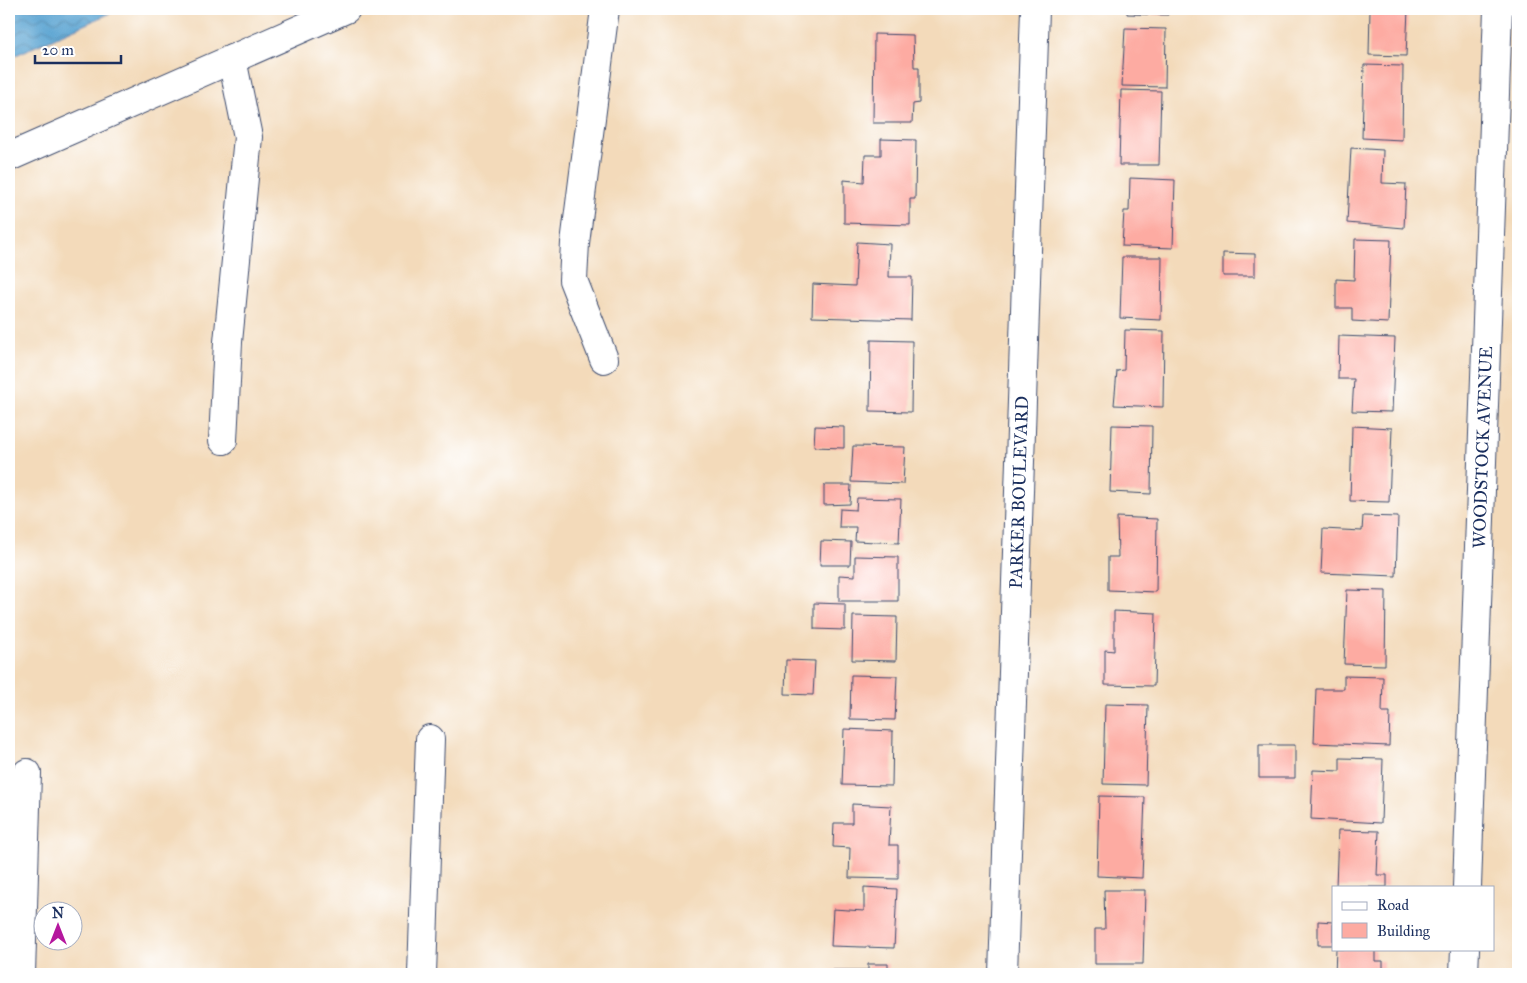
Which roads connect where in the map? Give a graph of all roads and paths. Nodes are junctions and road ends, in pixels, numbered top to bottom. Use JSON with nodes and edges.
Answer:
{"nodes":[{"id":1,"x":346,"y":9,"type":"edge"},
{"id":2,"x":605,"y":9,"type":"edge"},
{"id":3,"x":1035,"y":9,"type":"edge"},
{"id":4,"x":1498,"y":9,"type":"edge"},
{"id":5,"x":232,"y":59,"type":"junction"},
{"id":6,"x":9,"y":157,"type":"edge"},
{"id":7,"x":604,"y":359,"type":"dead end"},
{"id":8,"x":223,"y":440,"type":"dead end"},
{"id":9,"x":430,"y":739,"type":"dead end"},
{"id":10,"x":27,"y":773,"type":"dead end"},
{"id":11,"x":1467,"y":886,"type":"edge"},
{"id":12,"x":1465,"y":950,"type":"edge"},
{"id":13,"x":21,"y":974,"type":"edge"},
{"id":14,"x":422,"y":974,"type":"edge"},
{"id":15,"x":1003,"y":974,"type":"edge"},
{"id":16,"x":1464,"y":974,"type":"edge"}],
"edges":[{"from":1,"to":5,"type":"street"},
{"from":2,"to":7,"type":"street"},
{"from":3,"to":15,"type":"street","name":"PARKER BOULEVARD"},
{"from":4,"to":11,"type":"street","name":"WOODSTOCK AVENUE"},
{"from":5,"to":6,"type":"street"},
{"from":5,"to":8,"type":"street"},
{"from":9,"to":14,"type":"street"},
{"from":10,"to":13,"type":"street"},
{"from":12,"to":16,"type":"street"}]}
